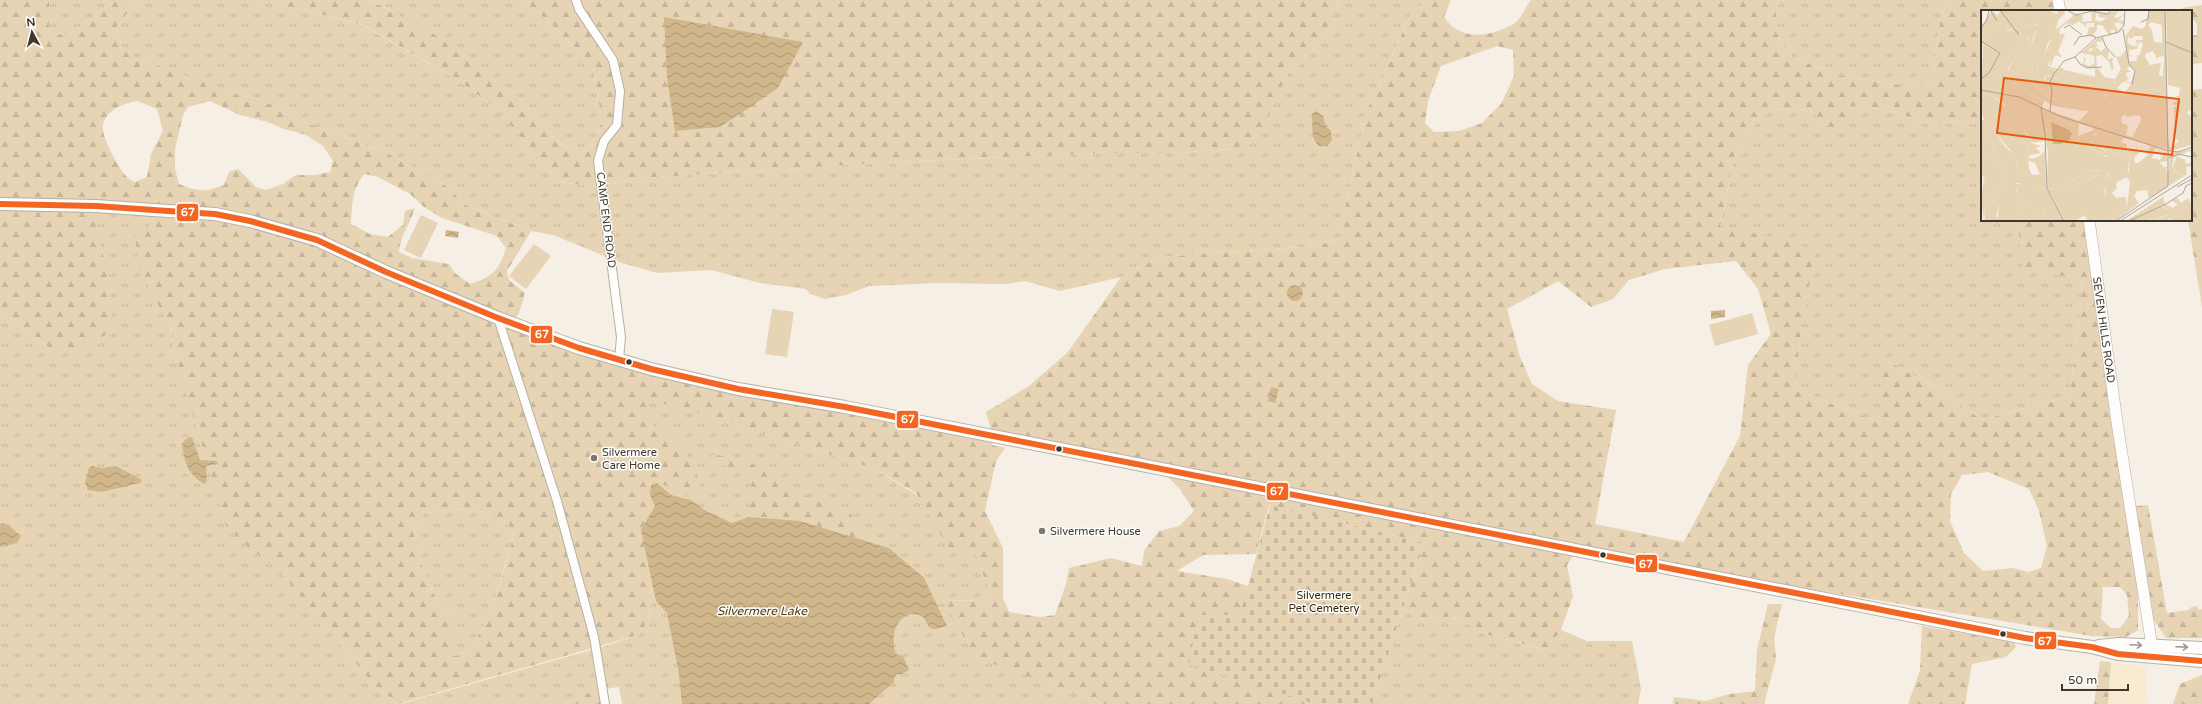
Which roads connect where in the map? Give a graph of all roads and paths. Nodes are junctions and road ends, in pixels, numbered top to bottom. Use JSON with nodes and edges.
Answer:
{"nodes":[{"id":1,"x":576,"y":0,"type":"edge"},
{"id":2,"x":2058,"y":0,"type":"edge"},
{"id":3,"x":2060,"y":10,"type":"edge"},
{"id":4,"x":0,"y":204,"type":"edge"},
{"id":5,"x":2089,"y":221,"type":"edge"},
{"id":6,"x":498,"y":318,"type":"junction"},
{"id":7,"x":619,"y":360,"type":"junction"},
{"id":8,"x":2202,"y":648,"type":"edge"},
{"id":9,"x":2156,"y":650,"type":"junction"},
{"id":10,"x":2202,"y":661,"type":"edge"},
{"id":11,"x":605,"y":704,"type":"edge"}],
"edges":[{"from":1,"to":7,"type":"street","name":"CAMP END ROAD"},
{"from":2,"to":3,"type":"main road"},
{"from":4,"to":6,"type":"main road"},
{"from":5,"to":9,"type":"main road","name":"SEVEN HILLS ROAD"},
{"from":6,"to":7,"type":"main road"},
{"from":6,"to":11,"type":"street"},
{"from":7,"to":9,"type":"main road"},
{"from":9,"to":8,"type":"main road","one_way":true},
{"from":9,"to":10,"type":"main road"}]}
